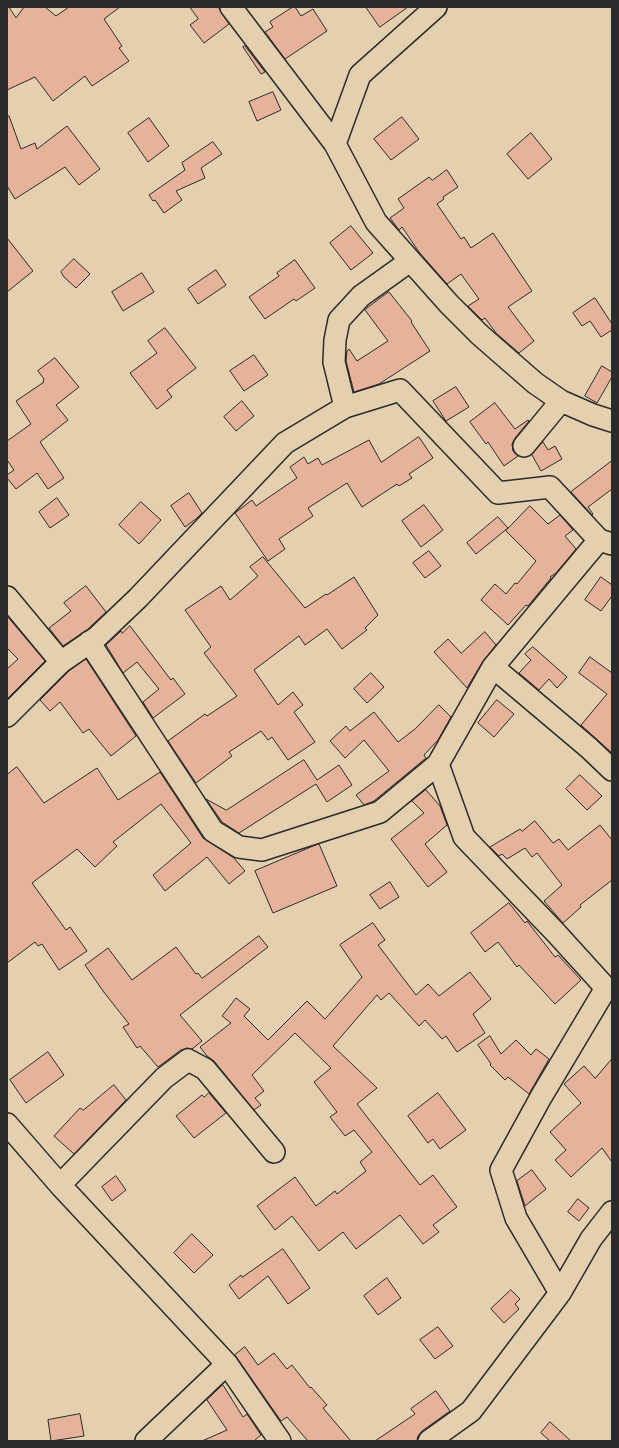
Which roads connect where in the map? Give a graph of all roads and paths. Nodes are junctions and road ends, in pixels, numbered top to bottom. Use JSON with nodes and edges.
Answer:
{"nodes":[{"id":1,"x":231,"y":7,"type":"edge"},
{"id":2,"x":436,"y":7,"type":"edge"},
{"id":3,"x":336,"y":144,"type":"junction"},
{"id":4,"x":410,"y":261,"type":"junction"},
{"id":5,"x":561,"y":400,"type":"junction"},
{"id":6,"x":345,"y":407,"type":"junction"},
{"id":7,"x":611,"y":416,"type":"edge"},
{"id":8,"x":524,"y":446,"type":"dead end"},
{"id":9,"x":606,"y":542,"type":"edge"},
{"id":10,"x":7,"y":597,"type":"edge"},
{"id":11,"x":89,"y":642,"type":"junction"},
{"id":12,"x":61,"y":662,"type":"junction"},
{"id":13,"x":494,"y":667,"type":"junction"},
{"id":14,"x":7,"y":716,"type":"edge"},
{"id":15,"x":438,"y":764,"type":"junction"},
{"id":16,"x":612,"y":770,"type":"edge"},
{"id":17,"x":7,"y":1124,"type":"edge"},
{"id":18,"x":274,"y":1152,"type":"dead end"},
{"id":19,"x":60,"y":1185,"type":"junction"},
{"id":20,"x":612,"y":1212,"type":"edge"},
{"id":21,"x":560,"y":1293,"type":"junction"},
{"id":22,"x":227,"y":1364,"type":"junction"},
{"id":23,"x":146,"y":1441,"type":"edge"},
{"id":24,"x":280,"y":1441,"type":"edge"},
{"id":25,"x":429,"y":1441,"type":"edge"}],
"edges":[{"from":1,"to":3,"type":"street"},
{"from":2,"to":3,"type":"street"},
{"from":3,"to":4,"type":"street"},
{"from":4,"to":5,"type":"street"},
{"from":4,"to":6,"type":"street"},
{"from":5,"to":7,"type":"street"},
{"from":5,"to":8,"type":"street"},
{"from":6,"to":9,"type":"street"},
{"from":6,"to":11,"type":"street"},
{"from":9,"to":13,"type":"street"},
{"from":10,"to":12,"type":"street"},
{"from":11,"to":12,"type":"street"},
{"from":11,"to":15,"type":"street"},
{"from":12,"to":14,"type":"street"},
{"from":13,"to":15,"type":"street"},
{"from":13,"to":16,"type":"street"},
{"from":15,"to":21,"type":"street"},
{"from":17,"to":19,"type":"street"},
{"from":18,"to":19,"type":"street"},
{"from":19,"to":22,"type":"street"},
{"from":20,"to":21,"type":"street"},
{"from":21,"to":25,"type":"street"},
{"from":22,"to":23,"type":"street"},
{"from":22,"to":24,"type":"street"}]}
